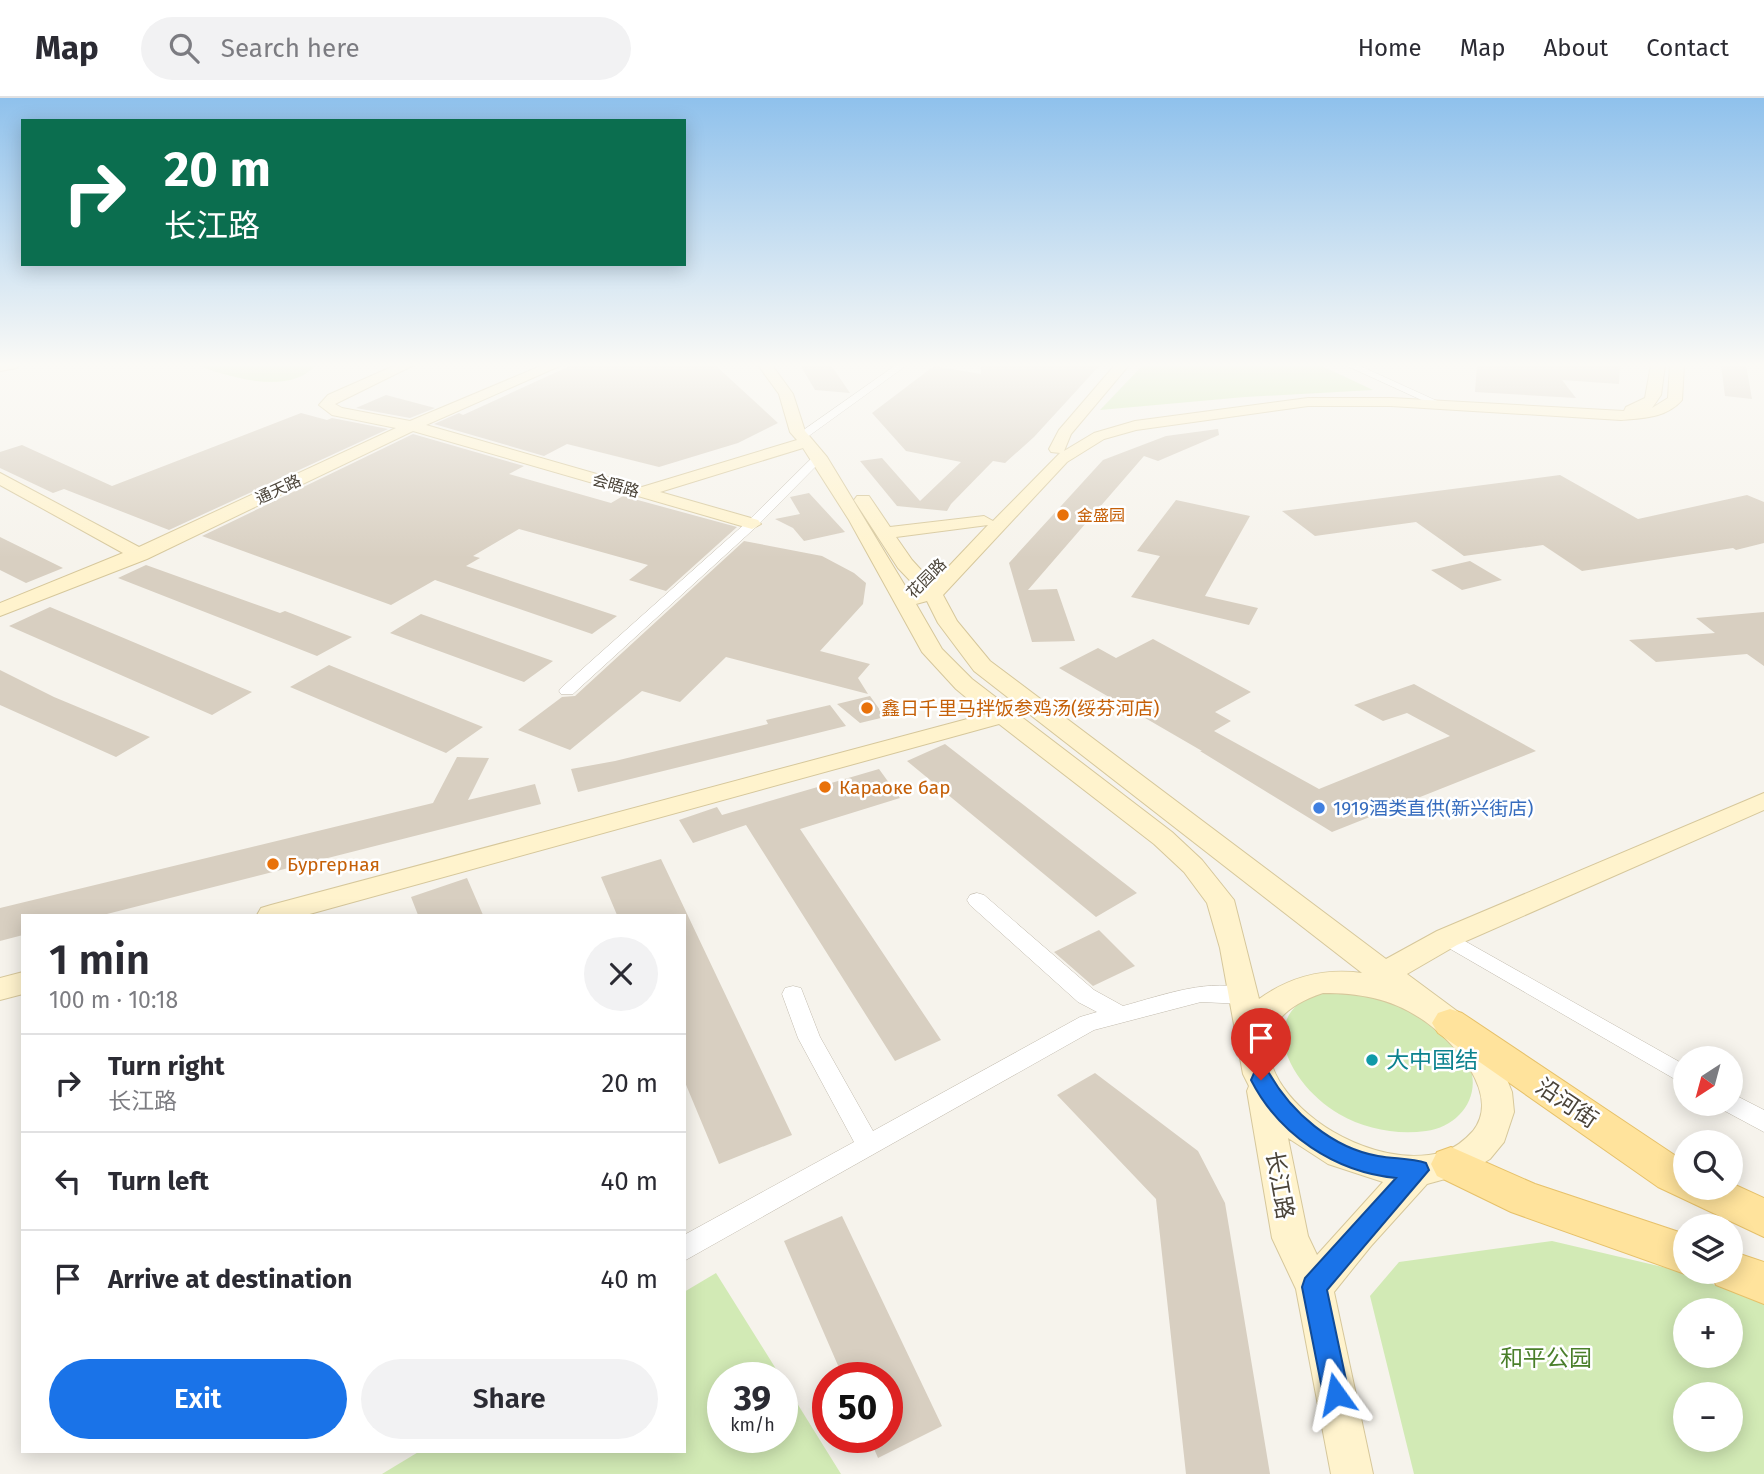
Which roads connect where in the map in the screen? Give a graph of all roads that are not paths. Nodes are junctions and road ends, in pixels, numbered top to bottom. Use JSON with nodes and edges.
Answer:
{"nodes":[{"id":1,"x":404,"y":429,"type":"edge"},
{"id":2,"x":422,"y":429,"type":"edge"},
{"id":3,"x":800,"y":429,"type":"edge"},
{"id":4,"x":817,"y":429,"type":"edge"},
{"id":5,"x":1067,"y":429,"type":"edge"},
{"id":6,"x":1096,"y":429,"type":"edge"},
{"id":7,"x":1123,"y":429,"type":"edge"},
{"id":8,"x":804,"y":439,"type":"junction"},
{"id":9,"x":1057,"y":449,"type":"junction"},
{"id":10,"x":823,"y":463,"type":"junction"},
{"id":11,"x":0,"y":478,"type":"edge"},
{"id":12,"x":643,"y":492,"type":"junction"},
{"id":13,"x":984,"y":521,"type":"junction"},
{"id":14,"x":752,"y":524,"type":"junction"},
{"id":15,"x":886,"y":533,"type":"junction"},
{"id":16,"x":140,"y":555,"type":"junction"},
{"id":17,"x":928,"y":588,"type":"junction"},
{"id":18,"x":904,"y":601,"type":"junction"},
{"id":19,"x":0,"y":610,"type":"edge"},
{"id":20,"x":566,"y":691,"type":"dead end"},
{"id":21,"x":1003,"y":716,"type":"junction"},
{"id":22,"x":1764,"y":801,"type":"edge"},
{"id":23,"x":977,"y":900,"type":"dead end"},
{"id":24,"x":275,"y":914,"type":"edge"},
{"id":25,"x":1447,"y":938,"type":"junction"},
{"id":26,"x":1376,"y":975,"type":"junction"},
{"id":27,"x":21,"y":984,"type":"edge"},
{"id":28,"x":0,"y":989,"type":"edge"},
{"id":29,"x":793,"y":994,"type":"dead end"},
{"id":30,"x":1244,"y":996,"type":"junction"},
{"id":31,"x":1120,"y":1014,"type":"junction"},
{"id":32,"x":1450,"y":1023,"type":"junction"},
{"id":33,"x":1254,"y":1045,"type":"junction"},
{"id":34,"x":1673,"y":1069,"type":"edge"},
{"id":35,"x":1261,"y":1080,"type":"junction"},
{"id":36,"x":1743,"y":1110,"type":"edge"},
{"id":37,"x":1764,"y":1122,"type":"edge"},
{"id":38,"x":868,"y":1144,"type":"junction"},
{"id":39,"x":1435,"y":1167,"type":"junction"},
{"id":40,"x":1673,"y":1175,"type":"edge"},
{"id":41,"x":1726,"y":1200,"type":"edge"},
{"id":42,"x":1764,"y":1218,"type":"edge"},
{"id":43,"x":686,"y":1248,"type":"edge"},
{"id":44,"x":1673,"y":1250,"type":"edge"},
{"id":45,"x":1743,"y":1275,"type":"edge"},
{"id":46,"x":1764,"y":1283,"type":"edge"},
{"id":47,"x":1314,"y":1287,"type":"junction"},
{"id":48,"x":1352,"y":1474,"type":"edge"}],
"edges":[{"from":1,"to":16,"type":"main road","name":"通天路"},
{"from":2,"to":12,"type":"main road","name":"会晤路"},
{"from":3,"to":8,"type":"main road"},
{"from":4,"to":8,"type":"street"},
{"from":5,"to":9,"type":"main road"},
{"from":6,"to":9,"type":"main road","name":"花园路"},
{"from":7,"to":17,"type":"main road","name":"花园路"},
{"from":8,"to":10,"type":"main road"},
{"from":8,"to":12,"type":"main road"},
{"from":9,"to":13,"type":"main road","name":"花园路"},
{"from":10,"to":14,"type":"street"},
{"from":10,"to":15,"type":"main road"},
{"from":10,"to":18,"type":"main road"},
{"from":11,"to":16,"type":"main road"},
{"from":12,"to":14,"type":"main road","name":"会晤路"},
{"from":13,"to":15,"type":"main road"},
{"from":13,"to":17,"type":"main road","name":"花园路"},
{"from":14,"to":20,"type":"street"},
{"from":15,"to":17,"type":"main road"},
{"from":16,"to":19,"type":"main road","name":"通天路"},
{"from":17,"to":18,"type":"main road","name":"花园路"},
{"from":17,"to":26,"type":"main road"},
{"from":18,"to":21,"type":"main road"},
{"from":21,"to":24,"type":"main road"},
{"from":21,"to":30,"type":"main road"},
{"from":22,"to":25,"type":"main road"},
{"from":23,"to":31,"type":"street"},
{"from":25,"to":26,"type":"main road"},
{"from":25,"to":34,"type":"street"},
{"from":26,"to":32,"type":"main road"},
{"from":26,"to":33,"type":"main road"},
{"from":27,"to":28,"type":"main road"},
{"from":29,"to":38,"type":"street"},
{"from":30,"to":31,"type":"street"},
{"from":30,"to":33,"type":"main road"},
{"from":31,"to":38,"type":"street"},
{"from":32,"to":39,"type":"main road"},
{"from":32,"to":40,"type":"main road","name":"沿河街"},
{"from":33,"to":35,"type":"main road"},
{"from":35,"to":39,"type":"main road"},
{"from":35,"to":47,"type":"main road","name":"长江路"},
{"from":36,"to":37,"type":"street"},
{"from":38,"to":43,"type":"street"},
{"from":39,"to":44,"type":"main road"},
{"from":39,"to":47,"type":"main road"},
{"from":41,"to":42,"type":"main road"},
{"from":45,"to":46,"type":"main road"},
{"from":47,"to":48,"type":"main road","name":"长江路"}]}
